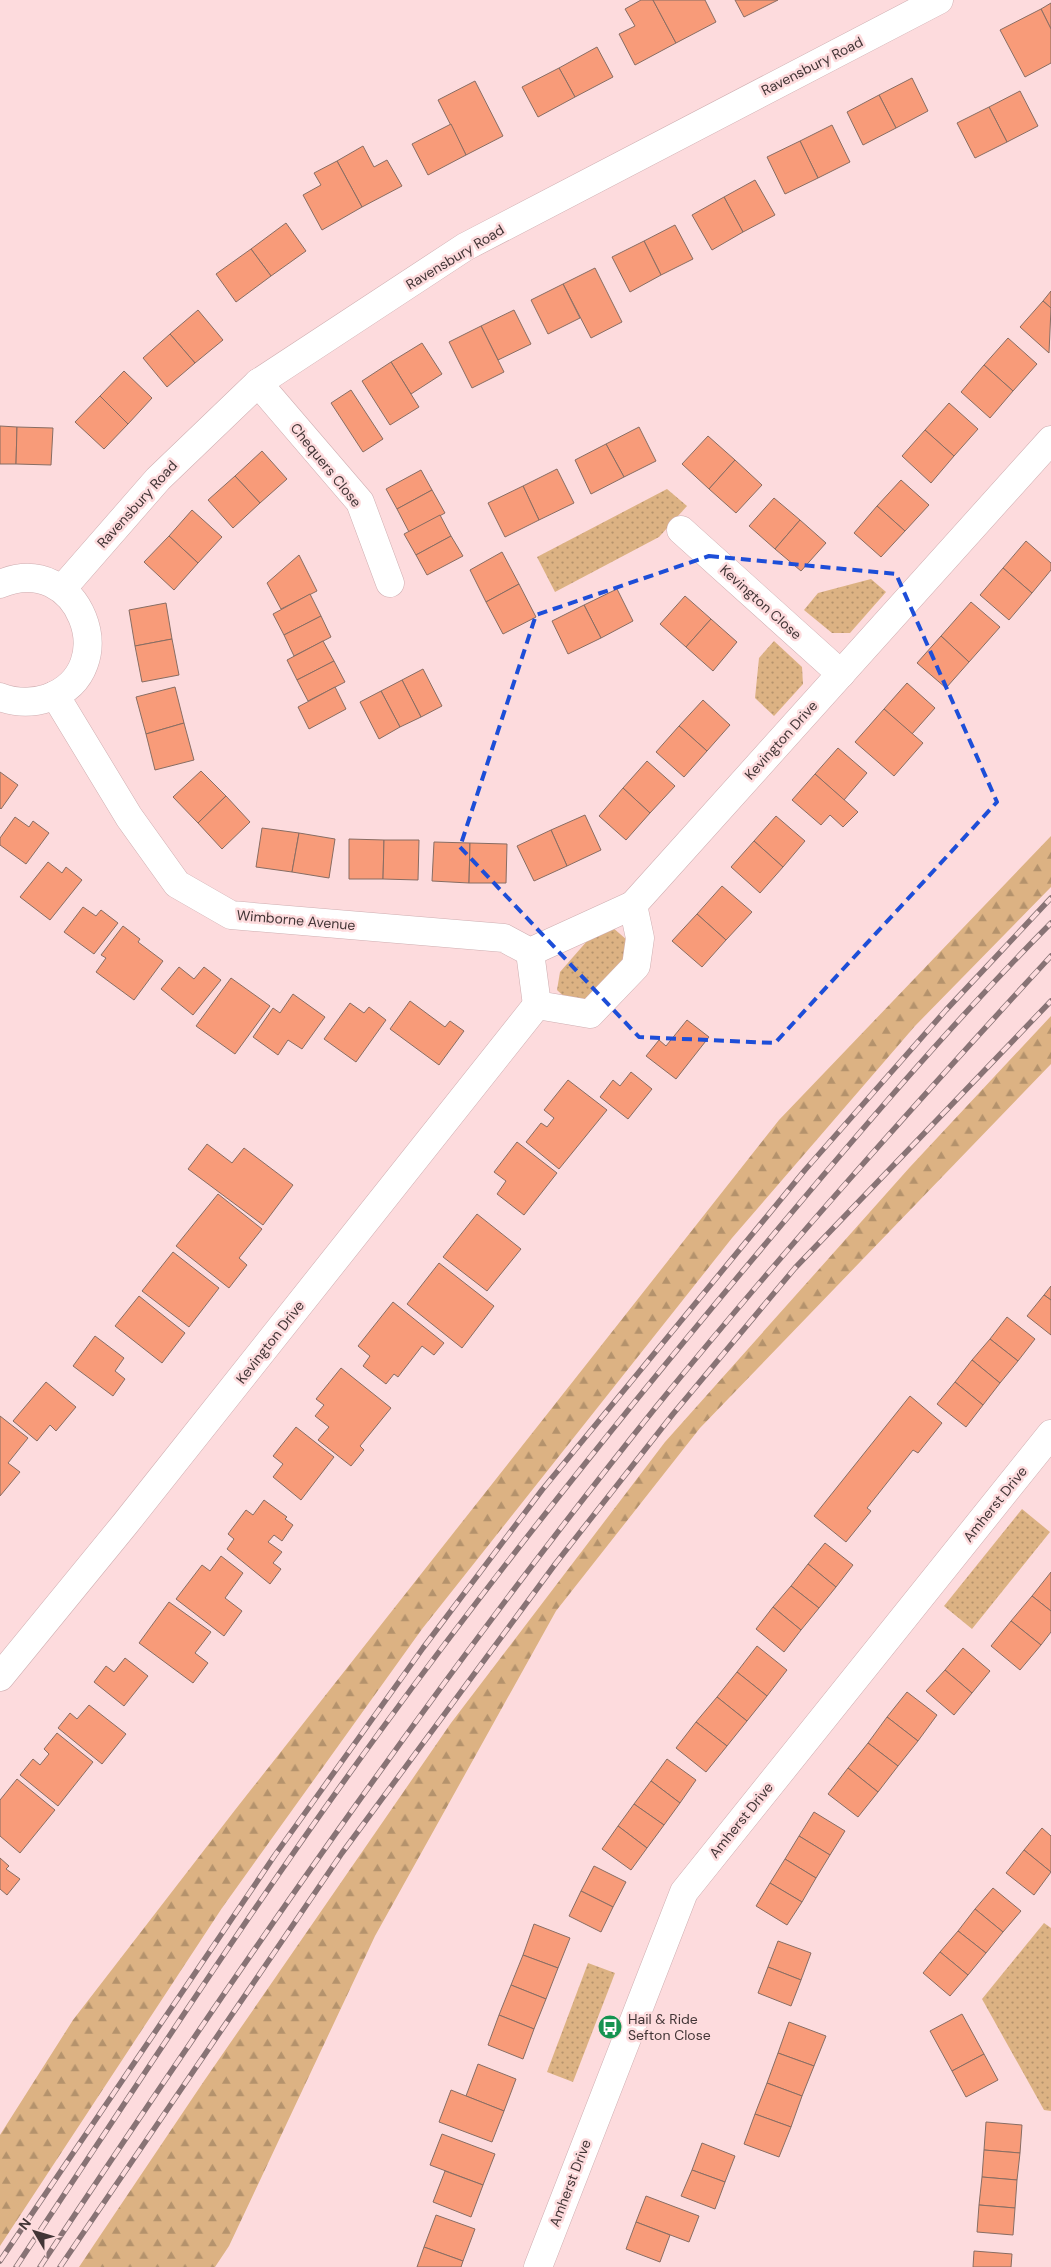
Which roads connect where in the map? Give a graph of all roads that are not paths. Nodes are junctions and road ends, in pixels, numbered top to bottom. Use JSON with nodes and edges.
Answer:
{"nodes":[{"id":1,"x":940,"y":0,"type":"edge"},
{"id":2,"x":258,"y":383,"type":"junction"},
{"id":3,"x":1051,"y":440,"type":"edge"},
{"id":4,"x":682,"y":530,"type":"dead end"},
{"id":5,"x":390,"y":583,"type":"dead end"},
{"id":6,"x":0,"y":584,"type":"edge"},
{"id":7,"x":62,"y":589,"type":"junction"},
{"id":8,"x":841,"y":674,"type":"junction"},
{"id":9,"x":55,"y":695,"type":"junction"},
{"id":10,"x":0,"y":697,"type":"edge"},
{"id":11,"x":633,"y":905,"type":"junction"},
{"id":12,"x":530,"y":952,"type":"junction"},
{"id":13,"x":537,"y":1005,"type":"junction"},
{"id":14,"x":1051,"y":1434,"type":"edge"},
{"id":15,"x":0,"y":1677,"type":"edge"},
{"id":16,"x":538,"y":2267,"type":"edge"}],
"edges":[{"from":1,"to":2,"type":"street","name":"Ravensbury Road"},
{"from":2,"to":5,"type":"street","name":"Chequers Close"},
{"from":2,"to":7,"type":"street","name":"Ravensbury Road"},
{"from":3,"to":8,"type":"street","name":"Kevington Drive"},
{"from":4,"to":8,"type":"street","name":"Kevington Close"},
{"from":6,"to":7,"type":"street"},
{"from":7,"to":9,"type":"street"},
{"from":8,"to":11,"type":"street","name":"Kevington Drive"},
{"from":9,"to":10,"type":"street"},
{"from":9,"to":12,"type":"street","name":"Wimborne Avenue"},
{"from":11,"to":12,"type":"street"},
{"from":11,"to":13,"type":"street"},
{"from":12,"to":13,"type":"street"},
{"from":13,"to":15,"type":"street","name":"Kevington Drive"},
{"from":14,"to":16,"type":"street","name":"Amherst Drive"}]}
